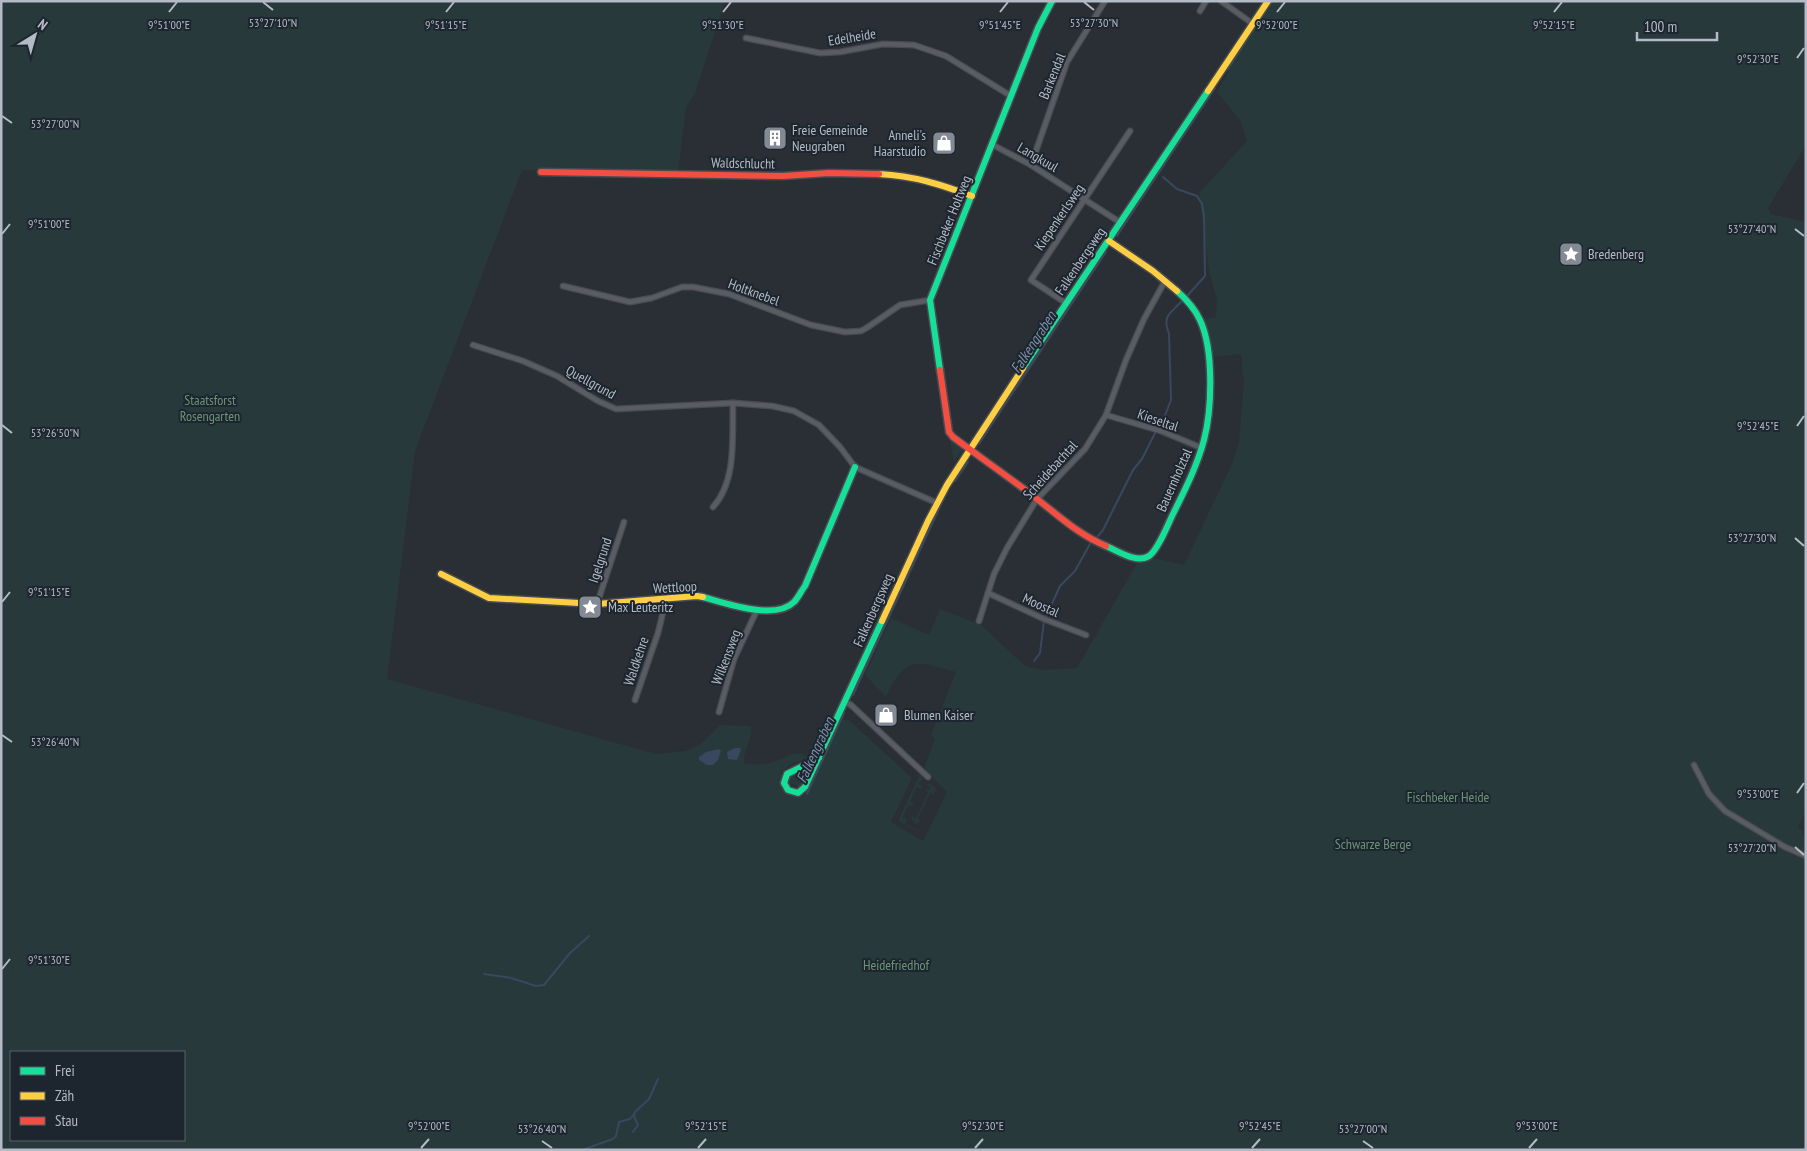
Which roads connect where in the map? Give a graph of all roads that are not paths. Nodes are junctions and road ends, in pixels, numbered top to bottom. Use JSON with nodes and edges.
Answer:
{"nodes":[{"id":1,"x":1052,"y":1,"type":"edge"},
{"id":2,"x":1105,"y":1,"type":"edge"},
{"id":3,"x":1206,"y":1,"type":"edge"},
{"id":4,"x":1221,"y":1,"type":"edge"},
{"id":5,"x":1268,"y":1,"type":"edge"},
{"id":6,"x":1200,"y":10,"type":"dead end"},
{"id":7,"x":1253,"y":24,"type":"junction"},
{"id":8,"x":746,"y":38,"type":"dead end"},
{"id":9,"x":1011,"y":96,"type":"junction"},
{"id":10,"x":1130,"y":131,"type":"dead end"},
{"id":11,"x":993,"y":145,"type":"junction"},
{"id":12,"x":1031,"y":165,"type":"junction"},
{"id":13,"x":541,"y":172,"type":"dead end"},
{"id":14,"x":972,"y":196,"type":"junction"},
{"id":15,"x":1085,"y":199,"type":"junction"},
{"id":16,"x":1121,"y":223,"type":"junction"},
{"id":17,"x":1109,"y":241,"type":"junction"},
{"id":18,"x":1165,"y":281,"type":"junction"},
{"id":19,"x":563,"y":286,"type":"dead end"},
{"id":20,"x":930,"y":300,"type":"junction"},
{"id":21,"x":1066,"y":303,"type":"junction"},
{"id":22,"x":473,"y":345,"type":"dead end"},
{"id":23,"x":733,"y":403,"type":"junction"},
{"id":24,"x":1106,"y":415,"type":"junction"},
{"id":25,"x":1202,"y":448,"type":"junction"},
{"id":26,"x":970,"y":450,"type":"junction"},
{"id":27,"x":855,"y":467,"type":"junction"},
{"id":28,"x":1037,"y":499,"type":"junction"},
{"id":29,"x":937,"y":503,"type":"junction"},
{"id":30,"x":713,"y":507,"type":"dead end"},
{"id":31,"x":624,"y":522,"type":"dead end"},
{"id":32,"x":441,"y":574,"type":"dead end"},
{"id":33,"x":988,"y":593,"type":"junction"},
{"id":34,"x":666,"y":600,"type":"junction"},
{"id":35,"x":598,"y":604,"type":"junction"},
{"id":36,"x":757,"y":610,"type":"junction"},
{"id":37,"x":979,"y":621,"type":"dead end"},
{"id":38,"x":1086,"y":635,"type":"dead end"},
{"id":39,"x":635,"y":700,"type":"dead end"},
{"id":40,"x":845,"y":702,"type":"junction"},
{"id":41,"x":719,"y":712,"type":"dead end"},
{"id":42,"x":819,"y":758,"type":"junction"},
{"id":43,"x":1694,"y":765,"type":"dead end"},
{"id":44,"x":928,"y":776,"type":"dead end"},
{"id":45,"x":1806,"y":856,"type":"edge"}],
"edges":[{"from":1,"to":9,"type":"street","name":"Fischbeker Holtweg"},
{"from":2,"to":12,"type":"street","name":"Barkendal"},
{"from":3,"to":6,"type":"street"},
{"from":4,"to":7,"type":"street"},
{"from":5,"to":7,"type":"street","name":"Falkenbergsweg"},
{"from":7,"to":16,"type":"street","name":"Falkenbergsweg"},
{"from":8,"to":9,"type":"street","name":"Edelheide"},
{"from":9,"to":11,"type":"street","name":"Fischbeker Holtweg"},
{"from":10,"to":15,"type":"street","name":"Kiepenkerlsweg"},
{"from":11,"to":12,"type":"street","name":"Langkuul"},
{"from":11,"to":14,"type":"street","name":"Fischbeker Holtweg"},
{"from":12,"to":15,"type":"street","name":"Langkuul"},
{"from":13,"to":14,"type":"street","name":"Waldschlucht"},
{"from":14,"to":20,"type":"street","name":"Fischbeker Holtweg"},
{"from":15,"to":16,"type":"street","name":"Langkuul"},
{"from":15,"to":21,"type":"street","name":"Kiepenkerlsweg"},
{"from":16,"to":17,"type":"street","name":"Falkenbergsweg"},
{"from":17,"to":18,"type":"street","name":"Bauernholztal"},
{"from":17,"to":21,"type":"street","name":"Falkenbergsweg"},
{"from":18,"to":24,"type":"street","name":"Scheidebachtal"},
{"from":18,"to":25,"type":"street","name":"Bauernholztal"},
{"from":19,"to":20,"type":"street","name":"Holtknebel"},
{"from":20,"to":26,"type":"street"},
{"from":21,"to":26,"type":"street","name":"Falkenbergsweg"},
{"from":22,"to":23,"type":"street","name":"Quellgrund"},
{"from":23,"to":27,"type":"street","name":"Quellgrund"},
{"from":23,"to":30,"type":"street"},
{"from":24,"to":25,"type":"street","name":"Kieseltal"},
{"from":24,"to":28,"type":"street","name":"Scheidebachtal"},
{"from":25,"to":28,"type":"street","name":"Bauernholztal"},
{"from":26,"to":28,"type":"street","name":"Bauernholztal"},
{"from":26,"to":29,"type":"street","name":"Falkenbergsweg"},
{"from":27,"to":29,"type":"street","name":"Quellgrund"},
{"from":27,"to":36,"type":"street","name":"Wettloop"},
{"from":28,"to":33,"type":"street","name":"Scheidebachtal"},
{"from":29,"to":40,"type":"street","name":"Falkenbergsweg"},
{"from":31,"to":35,"type":"street","name":"Igelgrund"},
{"from":32,"to":35,"type":"street","name":"Wettloop"},
{"from":33,"to":37,"type":"street","name":"Scheidebachtal"},
{"from":33,"to":38,"type":"street","name":"Moostal"},
{"from":34,"to":35,"type":"street","name":"Wettloop"},
{"from":34,"to":36,"type":"street","name":"Wettloop"},
{"from":34,"to":39,"type":"street","name":"Waldkehre"},
{"from":36,"to":41,"type":"street","name":"Wilkensweg"},
{"from":40,"to":42,"type":"street","name":"Falkenbergsweg"},
{"from":40,"to":44,"type":"street"},
{"from":42,"to":42,"type":"street","name":"Falkenbergsweg"},
{"from":43,"to":45,"type":"street"}]}
